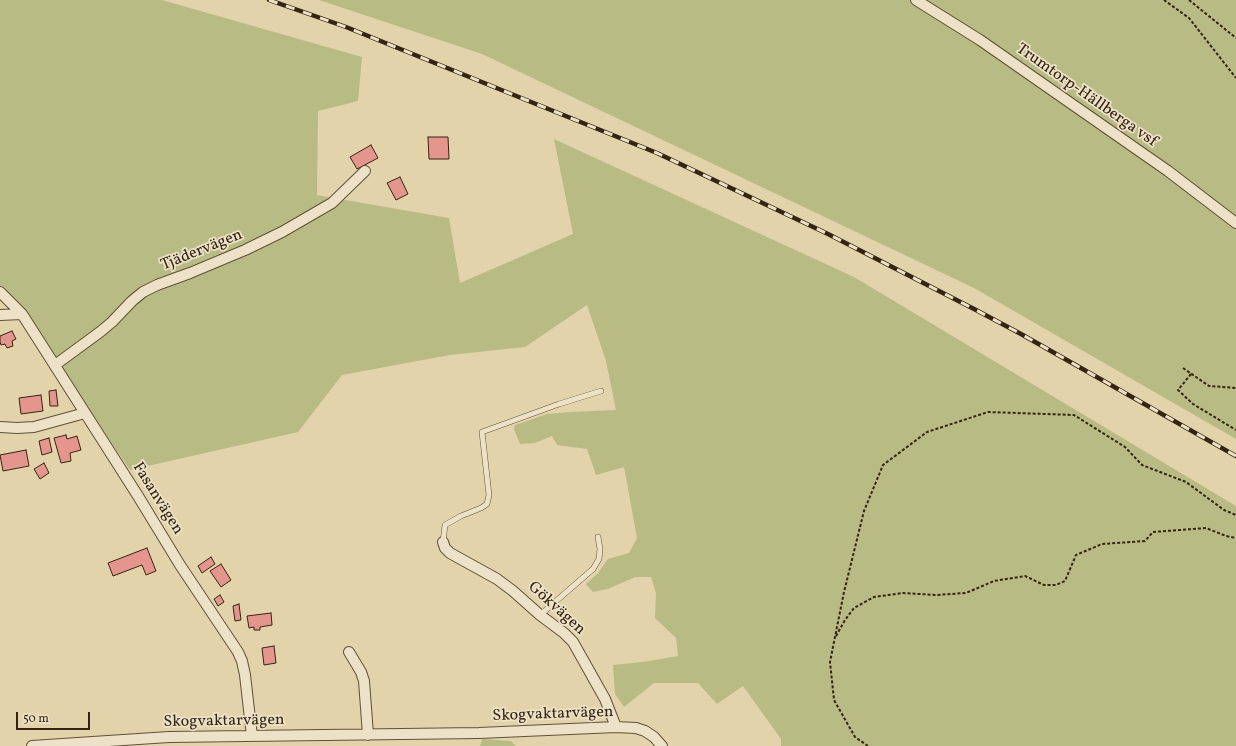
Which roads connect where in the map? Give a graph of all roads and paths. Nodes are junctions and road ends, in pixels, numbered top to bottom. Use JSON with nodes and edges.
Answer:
{"nodes":[{"id":1,"x":916,"y":0,"type":"edge"},
{"id":2,"x":1164,"y":0,"type":"edge"},
{"id":3,"x":1189,"y":0,"type":"edge"},
{"id":4,"x":1236,"y":38,"type":"edge"},
{"id":5,"x":1236,"y":78,"type":"edge"},
{"id":6,"x":364,"y":171,"type":"dead end"},
{"id":7,"x":1236,"y":223,"type":"edge"},
{"id":8,"x":0,"y":292,"type":"edge"},
{"id":9,"x":22,"y":314,"type":"junction"},
{"id":10,"x":0,"y":315,"type":"edge"},
{"id":11,"x":55,"y":365,"type":"junction"},
{"id":12,"x":1183,"y":368,"type":"dead end"},
{"id":13,"x":1191,"y":374,"type":"junction"},
{"id":14,"x":1236,"y":388,"type":"edge"},
{"id":15,"x":601,"y":391,"type":"dead end"},
{"id":16,"x":85,"y":413,"type":"junction"},
{"id":17,"x":0,"y":427,"type":"edge"},
{"id":18,"x":1236,"y":430,"type":"edge"},
{"id":19,"x":1236,"y":515,"type":"edge"},
{"id":20,"x":598,"y":537,"type":"dead end"},
{"id":21,"x":1236,"y":538,"type":"edge"},
{"id":22,"x":443,"y":542,"type":"joint"},
{"id":23,"x":540,"y":615,"type":"junction"},
{"id":24,"x":835,"y":639,"type":"junction"},
{"id":25,"x":349,"y":652,"type":"dead end"},
{"id":26,"x":616,"y":727,"type":"junction"},
{"id":27,"x":368,"y":735,"type":"junction"},
{"id":28,"x":252,"y":736,"type":"junction"},
{"id":29,"x":32,"y":746,"type":"edge"},
{"id":30,"x":662,"y":746,"type":"edge"},
{"id":31,"x":868,"y":746,"type":"edge"}],
"edges":[{"from":1,"to":7,"type":"street","name":"Trumtorp-Hällberga vsf"},
{"from":2,"to":5,"type":"path"},
{"from":3,"to":4,"type":"path"},
{"from":6,"to":11,"type":"street","name":"Tjädervägen"},
{"from":8,"to":9,"type":"street","name":"Fasanvägen"},
{"from":9,"to":10,"type":"street"},
{"from":9,"to":11,"type":"street","name":"Fasanvägen"},
{"from":11,"to":16,"type":"street","name":"Fasanvägen"},
{"from":12,"to":13,"type":"path"},
{"from":13,"to":14,"type":"path"},
{"from":13,"to":18,"type":"path"},
{"from":15,"to":22,"type":"lane"},
{"from":16,"to":17,"type":"street"},
{"from":16,"to":28,"type":"street","name":"Fasanvägen"},
{"from":19,"to":24,"type":"path"},
{"from":20,"to":23,"type":"lane"},
{"from":21,"to":24,"type":"path"},
{"from":22,"to":23,"type":"street","name":"Gökvägen"},
{"from":23,"to":26,"type":"street","name":"Gökvägen"},
{"from":24,"to":31,"type":"path"},
{"from":25,"to":27,"type":"street"},
{"from":26,"to":27,"type":"street","name":"Skogvaktarvägen"},
{"from":26,"to":30,"type":"street","name":"Skogvaktarvägen"},
{"from":27,"to":28,"type":"street","name":"Skogvaktarvägen"},
{"from":28,"to":29,"type":"street","name":"Skogvaktarvägen"}]}
